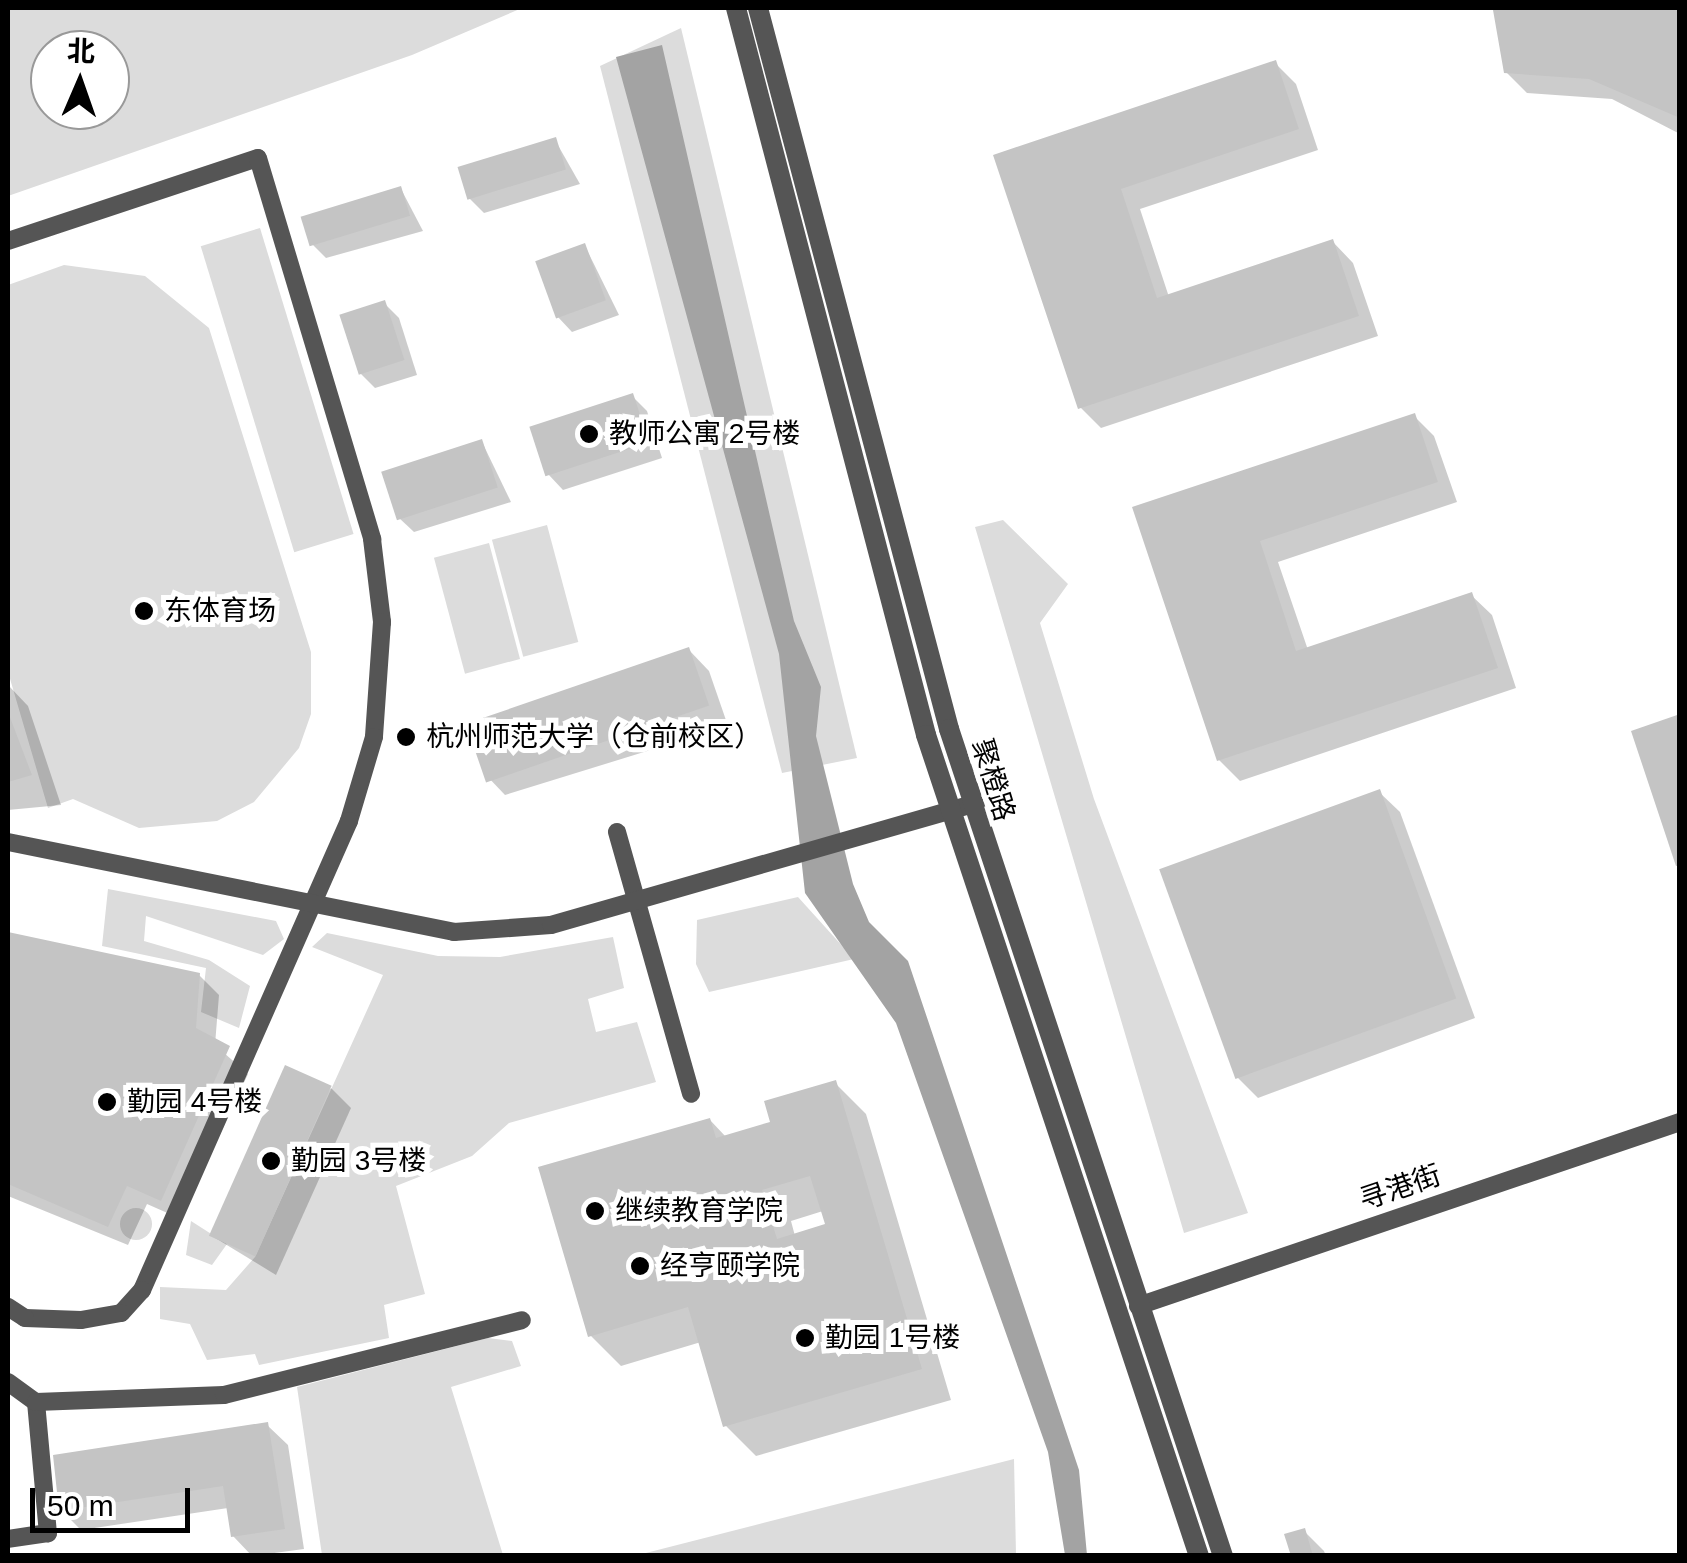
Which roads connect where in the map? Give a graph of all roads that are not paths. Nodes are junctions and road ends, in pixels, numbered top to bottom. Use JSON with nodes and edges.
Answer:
{"nodes":[{"id":1,"x":736,"y":8,"type":"edge"},
{"id":2,"x":758,"y":8,"type":"edge"},
{"id":3,"x":8,"y":241,"type":"edge"},
{"id":4,"x":972,"y":804,"type":"junction"},
{"id":5,"x":950,"y":810,"type":"junction"},
{"id":6,"x":617,"y":832,"type":"dead end"},
{"id":7,"x":8,"y":842,"type":"edge"},
{"id":8,"x":640,"y":900,"type":"junction"},
{"id":9,"x":312,"y":904,"type":"junction"},
{"id":10,"x":690,"y":1094,"type":"dead end"},
{"id":11,"x":1680,"y":1122,"type":"edge"},
{"id":12,"x":1138,"y":1306,"type":"junction"},
{"id":13,"x":8,"y":1307,"type":"edge"},
{"id":14,"x":522,"y":1320,"type":"dead end"},
{"id":15,"x":8,"y":1382,"type":"edge"},
{"id":16,"x":36,"y":1402,"type":"junction"},
{"id":17,"x":8,"y":1539,"type":"edge"},
{"id":18,"x":1199,"y":1556,"type":"edge"},
{"id":19,"x":1223,"y":1556,"type":"edge"}],
"edges":[{"from":1,"to":5,"type":"street","name":"聚橙路"},
{"from":2,"to":4,"type":"street","name":"聚橙路"},
{"from":3,"to":9,"type":"street"},
{"from":4,"to":5,"type":"street"},
{"from":4,"to":12,"type":"street","name":"聚橙路"},
{"from":5,"to":8,"type":"street"},
{"from":5,"to":18,"type":"street","name":"聚橙路"},
{"from":6,"to":8,"type":"street"},
{"from":7,"to":9,"type":"street"},
{"from":8,"to":9,"type":"street"},
{"from":8,"to":10,"type":"street"},
{"from":9,"to":13,"type":"street"},
{"from":11,"to":12,"type":"street","name":"寻港街"},
{"from":12,"to":19,"type":"street","name":"聚橙路"},
{"from":14,"to":16,"type":"street"},
{"from":15,"to":16,"type":"street"},
{"from":16,"to":17,"type":"street"}]}
